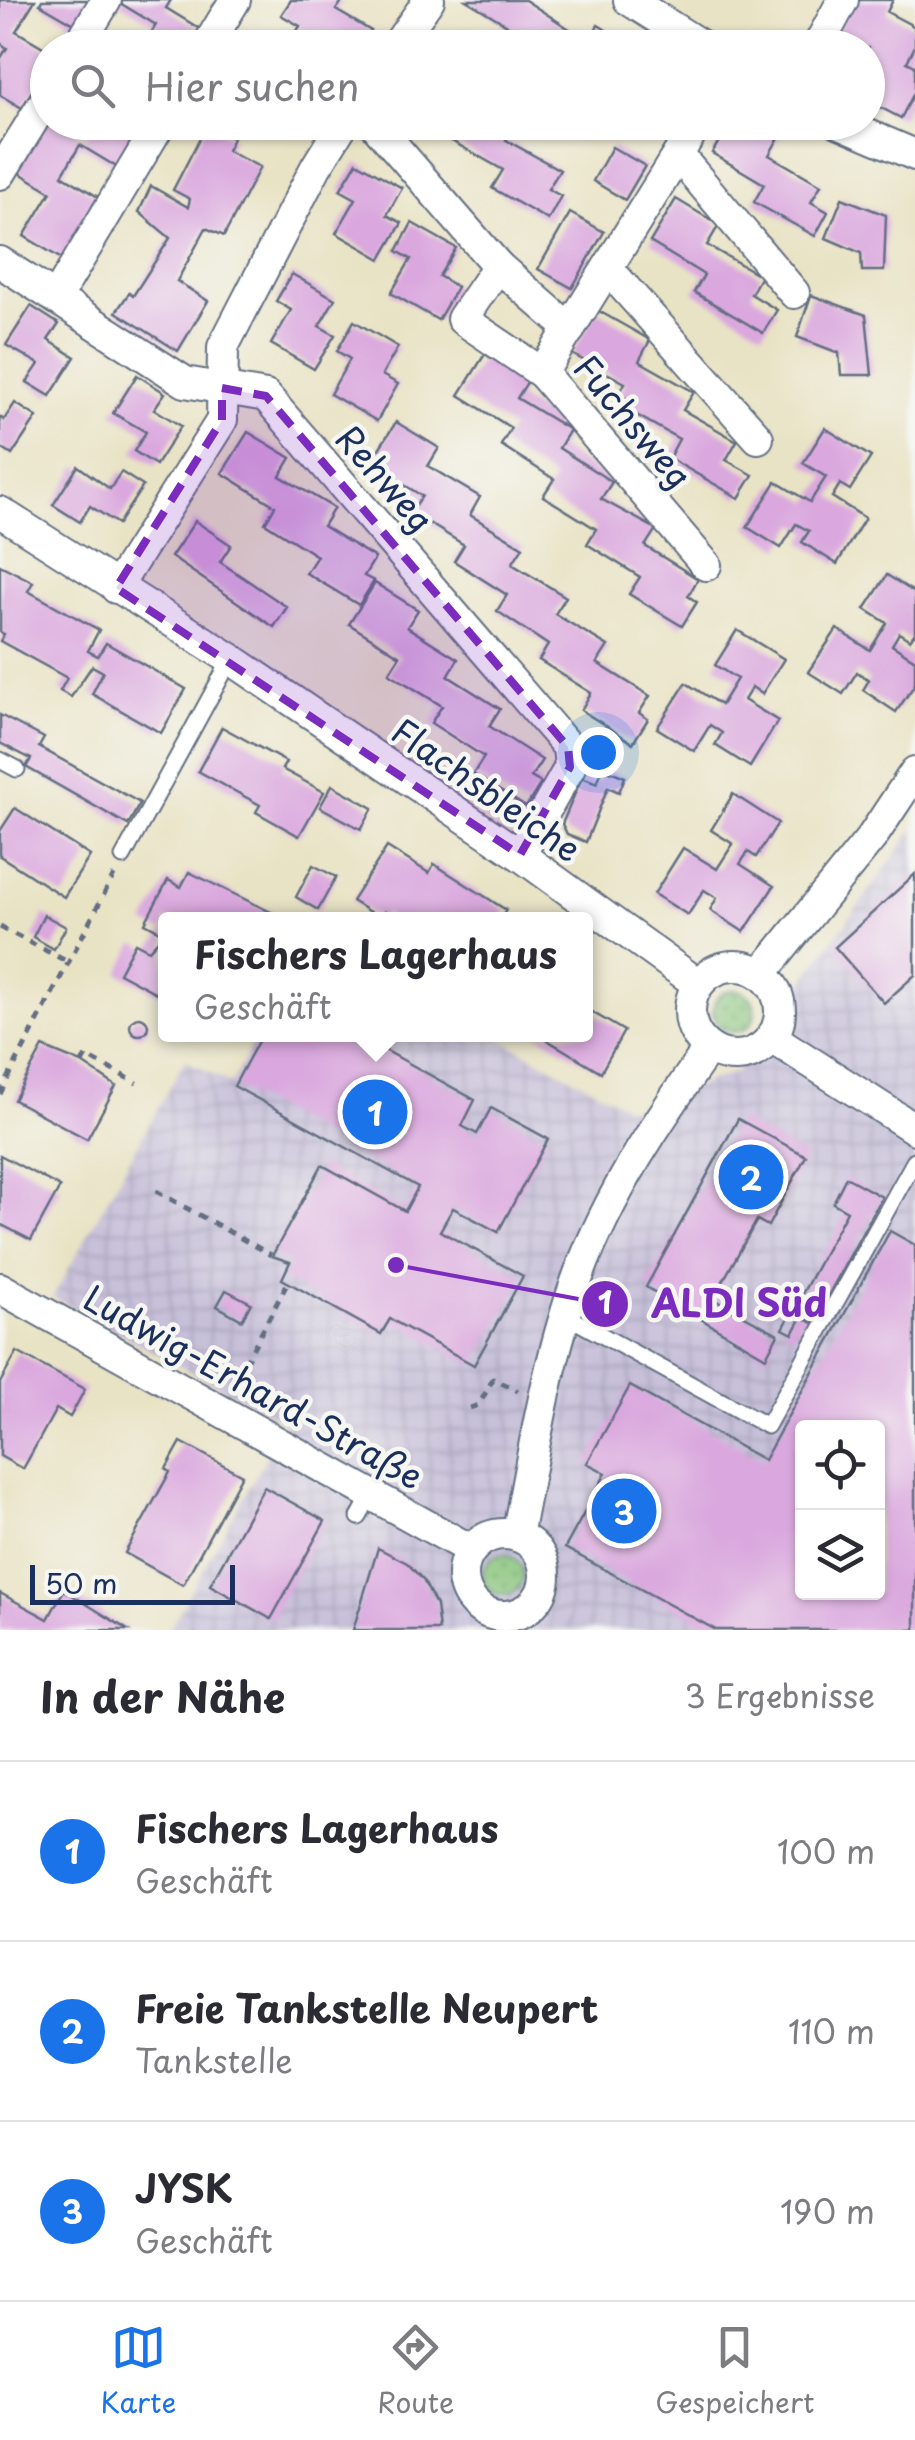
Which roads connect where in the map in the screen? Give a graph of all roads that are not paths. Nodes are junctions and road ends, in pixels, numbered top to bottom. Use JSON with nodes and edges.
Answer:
{"nodes":[{"id":1,"x":106,"y":0,"type":"edge"},
{"id":2,"x":235,"y":0,"type":"edge"},
{"id":3,"x":429,"y":0,"type":"edge"},
{"id":4,"x":629,"y":0,"type":"edge"},
{"id":5,"x":843,"y":0,"type":"edge"},
{"id":6,"x":88,"y":30,"type":"edge"},
{"id":7,"x":217,"y":30,"type":"edge"},
{"id":8,"x":408,"y":30,"type":"edge"},
{"id":9,"x":676,"y":30,"type":"edge"},
{"id":10,"x":827,"y":30,"type":"edge"},
{"id":11,"x":30,"y":125,"type":"edge"},
{"id":12,"x":150,"y":140,"type":"edge"},
{"id":13,"x":333,"y":140,"type":"edge"},
{"id":14,"x":389,"y":140,"type":"edge"},
{"id":15,"x":688,"y":140,"type":"edge"},
{"id":16,"x":880,"y":140,"type":"edge"},
{"id":17,"x":915,"y":155,"type":"edge"},
{"id":18,"x":679,"y":156,"type":"junction"},
{"id":19,"x":0,"y":174,"type":"edge"},
{"id":20,"x":0,"y":262,"type":"edge"},
{"id":21,"x":498,"y":266,"type":"junction"},
{"id":22,"x":608,"y":270,"type":"junction"},
{"id":23,"x":794,"y":293,"type":"dead end"},
{"id":24,"x":56,"y":298,"type":"junction"},
{"id":25,"x":570,"y":328,"type":"junction"},
{"id":26,"x":542,"y":373,"type":"junction"},
{"id":27,"x":222,"y":388,"type":"junction"},
{"id":28,"x":758,"y":438,"type":"dead end"},
{"id":29,"x":0,"y":512,"type":"edge"},
{"id":30,"x":706,"y":565,"type":"dead end"},
{"id":31,"x":116,"y":588,"type":"junction"},
{"id":32,"x":231,"y":660,"type":"junction"},
{"id":33,"x":0,"y":760,"type":"edge"},
{"id":34,"x":17,"y":769,"type":"dead end"},
{"id":35,"x":915,"y":772,"type":"edge"},
{"id":36,"x":520,"y":855,"type":"junction"},
{"id":37,"x":123,"y":858,"type":"road end"},
{"id":38,"x":761,"y":974,"type":"junction"},
{"id":39,"x":698,"y":984,"type":"junction"},
{"id":40,"x":771,"y":1037,"type":"junction"},
{"id":41,"x":709,"y":1048,"type":"junction"},
{"id":42,"x":915,"y":1130,"type":"edge"},
{"id":43,"x":915,"y":1160,"type":"edge"},
{"id":44,"x":0,"y":1288,"type":"edge"},
{"id":45,"x":565,"y":1316,"type":"junction"},
{"id":46,"x":518,"y":1536,"type":"junction"},
{"id":47,"x":471,"y":1550,"type":"junction"},
{"id":48,"x":502,"y":1623,"type":"edge"}],
"edges":[{"from":1,"to":6,"type":"street"},
{"from":2,"to":7,"type":"street"},
{"from":3,"to":8,"type":"street"},
{"from":4,"to":9,"type":"street"},
{"from":5,"to":10,"type":"street"},
{"from":11,"to":19,"type":"street"},
{"from":12,"to":24,"type":"street"},
{"from":13,"to":27,"type":"street"},
{"from":14,"to":21,"type":"street"},
{"from":15,"to":18,"type":"street","name":"Fuchsweg"},
{"from":16,"to":17,"type":"street"},
{"from":18,"to":22,"type":"street","name":"Fuchsweg"},
{"from":18,"to":23,"type":"street"},
{"from":20,"to":24,"type":"street","name":"Rehweg"},
{"from":21,"to":25,"type":"street"},
{"from":21,"to":26,"type":"street"},
{"from":22,"to":25,"type":"street","name":"Fuchsweg"},
{"from":22,"to":28,"type":"street"},
{"from":24,"to":27,"type":"street","name":"Rehweg"},
{"from":25,"to":26,"type":"street","name":"Fuchsweg"},
{"from":26,"to":30,"type":"street","name":"Fuchsweg"},
{"from":27,"to":31,"type":"street"},
{"from":27,"to":36,"type":"street","name":"Rehweg"},
{"from":29,"to":31,"type":"street","name":"Flachsbleiche"},
{"from":31,"to":32,"type":"street","name":"Flachsbleiche"},
{"from":32,"to":36,"type":"street","name":"Flachsbleiche"},
{"from":32,"to":37,"type":"lane"},
{"from":33,"to":34,"type":"lane"},
{"from":35,"to":38,"type":"street"},
{"from":36,"to":39,"type":"street","name":"Flachsbleiche"},
{"from":38,"to":39,"type":"street"},
{"from":38,"to":40,"type":"street"},
{"from":39,"to":41,"type":"street"},
{"from":40,"to":41,"type":"street"},
{"from":40,"to":42,"type":"street"},
{"from":41,"to":45,"type":"street"},
{"from":43,"to":45,"type":"lane"},
{"from":44,"to":47,"type":"street","name":"Ludwig-Erhard-Straße"},
{"from":45,"to":46,"type":"street"},
{"from":46,"to":47,"type":"street"},
{"from":46,"to":48,"type":"street"},
{"from":47,"to":48,"type":"street"}]}
